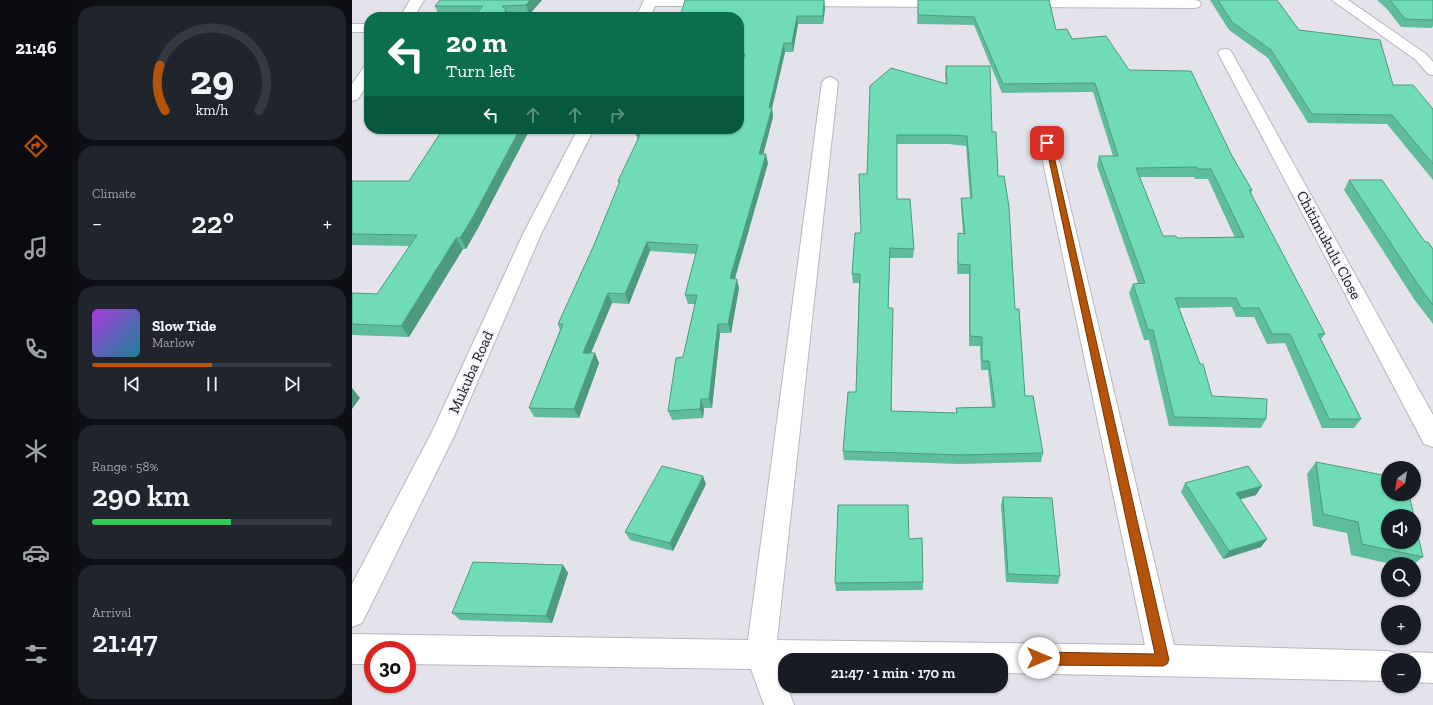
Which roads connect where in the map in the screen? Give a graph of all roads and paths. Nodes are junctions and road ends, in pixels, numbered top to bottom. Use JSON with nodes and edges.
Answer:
{"nodes":[{"id":1,"x":417,"y":0,"type":"edge"},
{"id":2,"x":1339,"y":0,"type":"edge"},
{"id":3,"x":651,"y":1,"type":"edge"},
{"id":4,"x":722,"y":2,"type":"edge"},
{"id":5,"x":778,"y":2,"type":"edge"},
{"id":6,"x":962,"y":3,"type":"edge"},
{"id":7,"x":1010,"y":3,"type":"edge"},
{"id":8,"x":1194,"y":4,"type":"dead end"},
{"id":9,"x":410,"y":12,"type":"edge"},
{"id":10,"x":646,"y":12,"type":"edge"},
{"id":11,"x":352,"y":28,"type":"edge"},
{"id":12,"x":364,"y":28,"type":"edge"},
{"id":13,"x":1225,"y":53,"type":"dead end"},
{"id":14,"x":1433,"y":71,"type":"edge"},
{"id":15,"x":364,"y":78,"type":"edge"},
{"id":16,"x":830,"y":82,"type":"dead end"},
{"id":17,"x":352,"y":96,"type":"edge"},
{"id":18,"x":583,"y":134,"type":"edge"},
{"id":19,"x":1047,"y":143,"type":"dead end"},
{"id":20,"x":1433,"y":437,"type":"edge"},
{"id":21,"x":352,"y":613,"type":"edge"},
{"id":22,"x":352,"y":649,"type":"edge"},
{"id":23,"x":761,"y":655,"type":"junction"},
{"id":24,"x":1163,"y":660,"type":"junction"},
{"id":25,"x":1381,"y":666,"type":"edge"},
{"id":26,"x":1421,"y":667,"type":"edge"},
{"id":27,"x":1433,"y":668,"type":"edge"},
{"id":28,"x":779,"y":705,"type":"edge"}],
"edges":[{"from":1,"to":9,"type":"street"},
{"from":2,"to":14,"type":"street"},
{"from":3,"to":4,"type":"street"},
{"from":3,"to":10,"type":"street"},
{"from":5,"to":6,"type":"street"},
{"from":7,"to":8,"type":"street"},
{"from":11,"to":12,"type":"street"},
{"from":13,"to":20,"type":"street","name":"Chitimukulu Close"},
{"from":15,"to":17,"type":"street"},
{"from":16,"to":23,"type":"street"},
{"from":18,"to":21,"type":"street","name":"Mukuba Road"},
{"from":19,"to":24,"type":"street"},
{"from":22,"to":23,"type":"street"},
{"from":23,"to":24,"type":"street"},
{"from":23,"to":28,"type":"street"},
{"from":24,"to":25,"type":"street"},
{"from":26,"to":27,"type":"street"}]}
